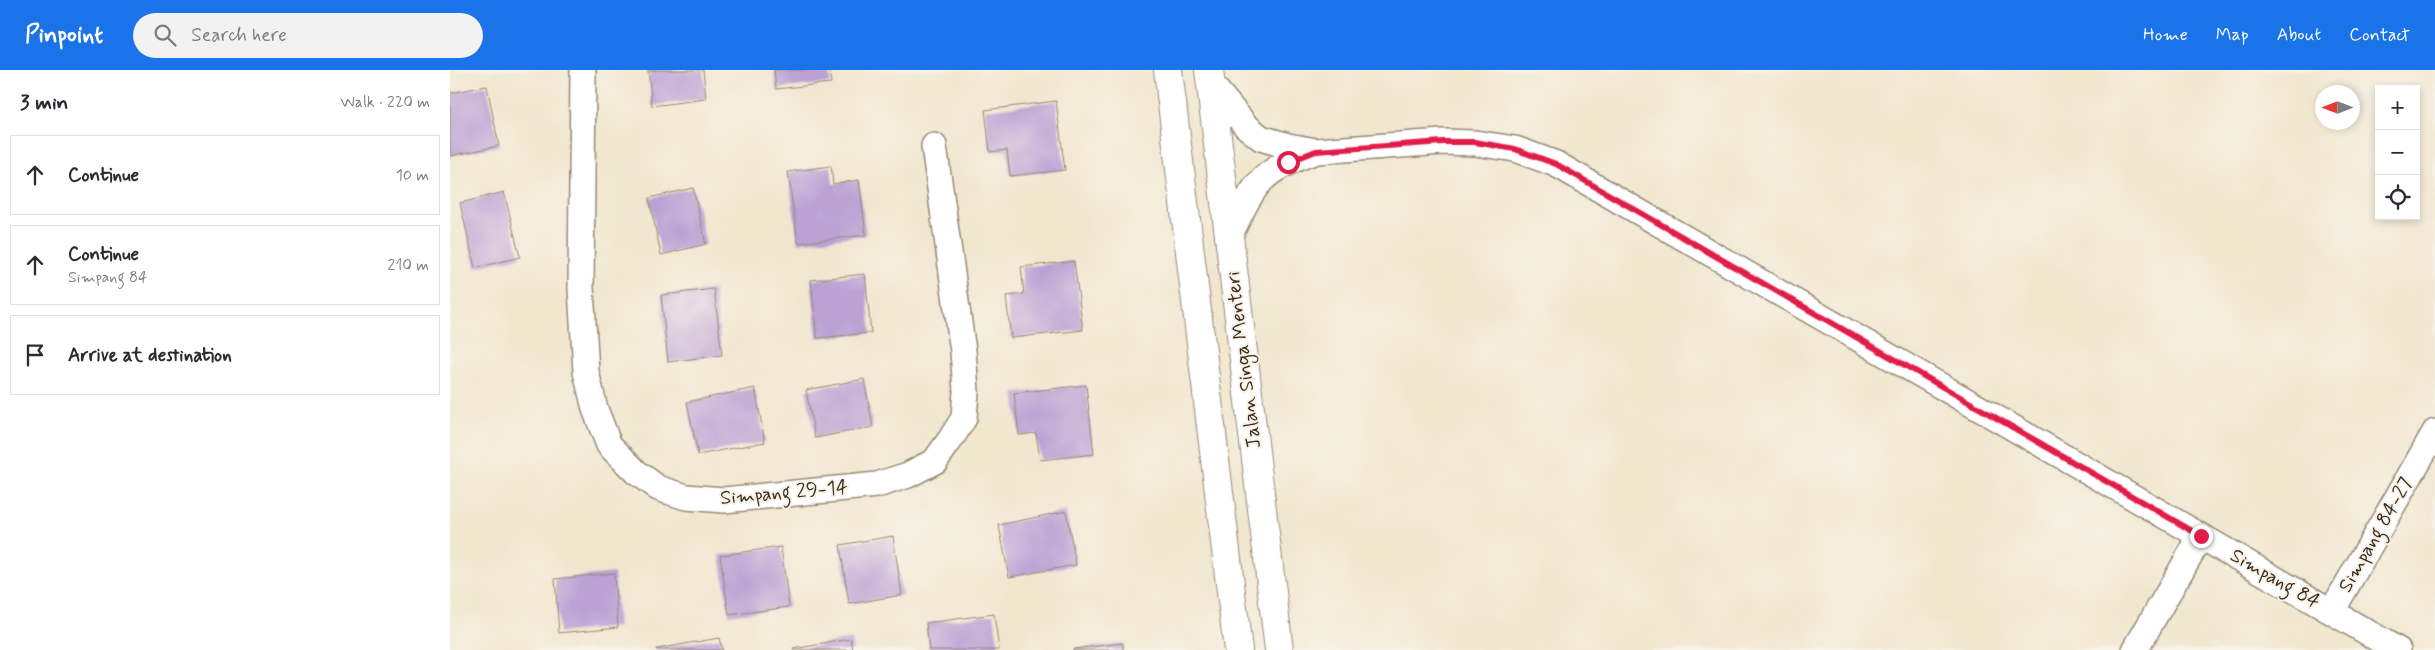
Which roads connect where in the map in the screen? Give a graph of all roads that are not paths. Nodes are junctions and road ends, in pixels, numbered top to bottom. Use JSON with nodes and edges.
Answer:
{"nodes":[{"id":1,"x":583,"y":70,"type":"edge"},
{"id":2,"x":1168,"y":70,"type":"edge"},
{"id":3,"x":1210,"y":77,"type":"edge"},
{"id":4,"x":934,"y":146,"type":"dead end"},
{"id":5,"x":1316,"y":151,"type":"junction"},
{"id":6,"x":1229,"y":237,"type":"junction"},
{"id":7,"x":2435,"y":432,"type":"edge"},
{"id":8,"x":2201,"y":536,"type":"junction"},
{"id":9,"x":2332,"y":611,"type":"junction"},
{"id":10,"x":1238,"y":650,"type":"edge"},
{"id":11,"x":1279,"y":650,"type":"edge"},
{"id":12,"x":2135,"y":650,"type":"edge"},
{"id":13,"x":2398,"y":650,"type":"edge"}],
"edges":[{"from":1,"to":4,"type":"street","name":"Simpang 29-14"},
{"from":2,"to":10,"type":"main road","name":"Jalan Singa Menteri"},
{"from":3,"to":5,"type":"street"},
{"from":3,"to":6,"type":"main road","name":"Jalan Singa Menteri"},
{"from":5,"to":6,"type":"street"},
{"from":5,"to":8,"type":"street","name":"Simpang 84"},
{"from":6,"to":11,"type":"main road","name":"Jalan Singa Menteri"},
{"from":7,"to":9,"type":"street","name":"Simpang 84-27"},
{"from":8,"to":9,"type":"street","name":"Simpang 84"},
{"from":8,"to":12,"type":"street"},
{"from":9,"to":13,"type":"street","name":"Simpang 84"}]}
